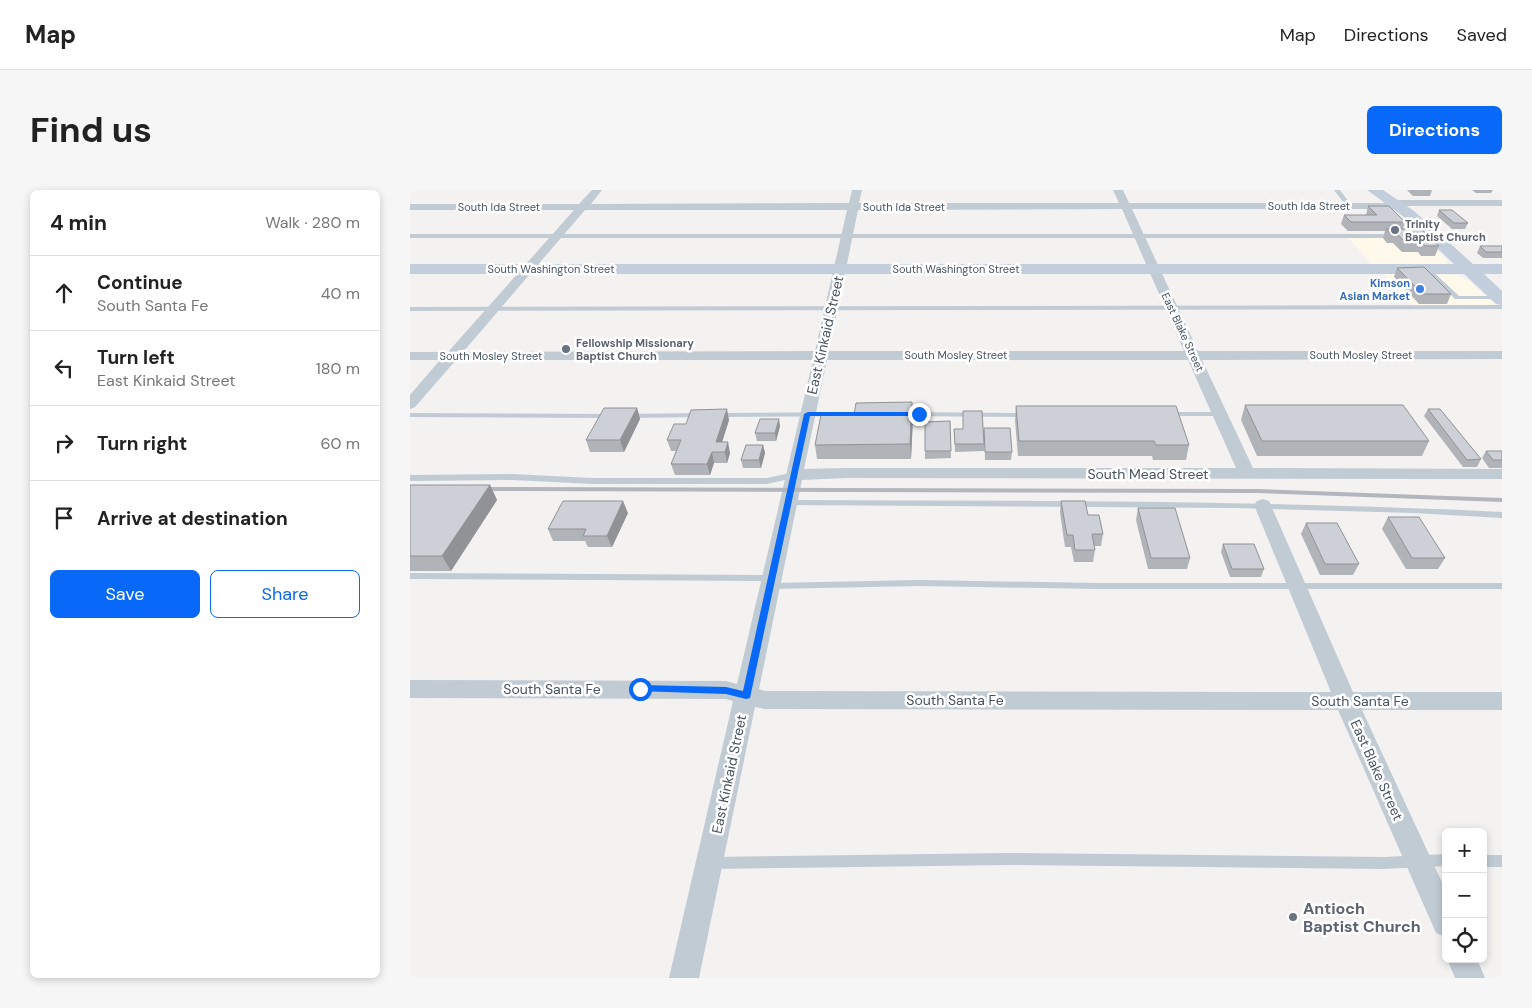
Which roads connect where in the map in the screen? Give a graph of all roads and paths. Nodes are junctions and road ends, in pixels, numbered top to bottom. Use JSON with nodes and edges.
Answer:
{"nodes":[{"id":1,"x":597,"y":190,"type":"edge"},
{"id":2,"x":857,"y":190,"type":"edge"},
{"id":3,"x":1118,"y":190,"type":"edge"},
{"id":4,"x":1337,"y":190,"type":"edge"},
{"id":5,"x":1374,"y":190,"type":"edge"},
{"id":6,"x":1502,"y":203,"type":"edge"},
{"id":7,"x":1396,"y":205,"type":"junction"},
{"id":8,"x":1125,"y":206,"type":"junction"},
{"id":9,"x":1349,"y":206,"type":"junction"},
{"id":10,"x":410,"y":207,"type":"edge"},
{"id":11,"x":582,"y":207,"type":"junction"},
{"id":12,"x":854,"y":207,"type":"junction"},
{"id":13,"x":557,"y":235,"type":"junction"},
{"id":14,"x":1138,"y":235,"type":"junction"},
{"id":15,"x":410,"y":236,"type":"edge"},
{"id":16,"x":847,"y":236,"type":"junction"},
{"id":17,"x":1402,"y":236,"type":"edge"},
{"id":18,"x":410,"y":269,"type":"edge"},
{"id":19,"x":528,"y":269,"type":"junction"},
{"id":20,"x":840,"y":269,"type":"junction"},
{"id":21,"x":1153,"y":269,"type":"junction"},
{"id":22,"x":1427,"y":269,"type":"junction"},
{"id":23,"x":1470,"y":269,"type":"junction"},
{"id":24,"x":1502,"y":270,"type":"edge"},
{"id":25,"x":1501,"y":302,"type":"edge"},
{"id":26,"x":1171,"y":307,"type":"junction"},
{"id":27,"x":831,"y":308,"type":"junction"},
{"id":28,"x":410,"y":309,"type":"edge"},
{"id":29,"x":493,"y":309,"type":"junction"},
{"id":30,"x":820,"y":355,"type":"junction"},
{"id":31,"x":1194,"y":355,"type":"junction"},
{"id":32,"x":1502,"y":355,"type":"edge"},
{"id":33,"x":410,"y":356,"type":"edge"},
{"id":34,"x":452,"y":356,"type":"junction"},
{"id":35,"x":410,"y":404,"type":"edge"},
{"id":36,"x":808,"y":414,"type":"junction"},
{"id":37,"x":872,"y":414,"type":"edge"},
{"id":38,"x":891,"y":414,"type":"edge"},
{"id":39,"x":1042,"y":414,"type":"edge"},
{"id":40,"x":1160,"y":414,"type":"edge"},
{"id":41,"x":1220,"y":414,"type":"junction"},
{"id":42,"x":410,"y":415,"type":"edge"},
{"id":43,"x":1247,"y":474,"type":"junction"},
{"id":44,"x":1502,"y":474,"type":"edge"},
{"id":45,"x":795,"y":475,"type":"junction"},
{"id":46,"x":410,"y":478,"type":"edge"},
{"id":47,"x":788,"y":503,"type":"junction"},
{"id":48,"x":1263,"y":505,"type":"junction"},
{"id":49,"x":1502,"y":515,"type":"edge"},
{"id":50,"x":410,"y":576,"type":"edge"},
{"id":51,"x":771,"y":582,"type":"junction"},
{"id":52,"x":1297,"y":584,"type":"junction"},
{"id":53,"x":1502,"y":586,"type":"edge"},
{"id":54,"x":410,"y":689,"type":"edge"},
{"id":55,"x":746,"y":695,"type":"junction"},
{"id":56,"x":1346,"y":701,"type":"junction"},
{"id":57,"x":1502,"y":701,"type":"edge"},
{"id":58,"x":1418,"y":860,"type":"junction"},
{"id":59,"x":1442,"y":860,"type":"edge"},
{"id":60,"x":1487,"y":861,"type":"edge"},
{"id":61,"x":1502,"y":861,"type":"edge"},
{"id":62,"x":710,"y":863,"type":"junction"},
{"id":63,"x":1444,"y":918,"type":"edge"},
{"id":64,"x":1464,"y":963,"type":"edge"},
{"id":65,"x":684,"y":978,"type":"edge"},
{"id":66,"x":1470,"y":978,"type":"edge"}],
"edges":[{"from":1,"to":11,"type":"street"},
{"from":2,"to":12,"type":"street","name":"East Kinkaid Street"},
{"from":3,"to":8,"type":"street","name":"East Blake Street"},
{"from":4,"to":9,"type":"lane"},
{"from":5,"to":7,"type":"street"},
{"from":6,"to":7,"type":"street","name":"South Ida Street"},
{"from":7,"to":9,"type":"street","name":"South Ida Street"},
{"from":7,"to":23,"type":"street"},
{"from":8,"to":9,"type":"street","name":"South Ida Street"},
{"from":8,"to":12,"type":"street","name":"South Ida Street"},
{"from":8,"to":14,"type":"street","name":"East Blake Street"},
{"from":10,"to":11,"type":"street","name":"South Ida Street"},
{"from":11,"to":12,"type":"street","name":"South Ida Street"},
{"from":11,"to":13,"type":"street"},
{"from":12,"to":16,"type":"street","name":"East Kinkaid Street"},
{"from":13,"to":15,"type":"lane"},
{"from":13,"to":16,"type":"lane"},
{"from":13,"to":19,"type":"street"},
{"from":14,"to":16,"type":"lane"},
{"from":14,"to":17,"type":"lane"},
{"from":14,"to":21,"type":"street","name":"East Blake Street"},
{"from":16,"to":20,"type":"street","name":"East Kinkaid Street"},
{"from":18,"to":19,"type":"street","name":"South Washington Street"},
{"from":19,"to":20,"type":"street","name":"South Washington Street"},
{"from":19,"to":29,"type":"street"},
{"from":20,"to":21,"type":"street","name":"South Washington Street"},
{"from":20,"to":27,"type":"street","name":"East Kinkaid Street"},
{"from":21,"to":22,"type":"street","name":"South Washington Street"},
{"from":21,"to":26,"type":"street","name":"East Blake Street"},
{"from":22,"to":23,"type":"street","name":"South Washington Street"},
{"from":22,"to":25,"type":"lane"},
{"from":23,"to":24,"type":"street","name":"South Washington Street"},
{"from":23,"to":25,"type":"street"},
{"from":25,"to":26,"type":"lane"},
{"from":26,"to":27,"type":"lane"},
{"from":26,"to":31,"type":"street","name":"East Blake Street"},
{"from":27,"to":29,"type":"lane"},
{"from":27,"to":30,"type":"street","name":"East Kinkaid Street"},
{"from":28,"to":29,"type":"lane"},
{"from":29,"to":34,"type":"street"},
{"from":30,"to":31,"type":"street","name":"South Mosley Street"},
{"from":30,"to":34,"type":"street","name":"South Mosley Street"},
{"from":30,"to":36,"type":"street","name":"East Kinkaid Street"},
{"from":31,"to":32,"type":"street","name":"South Mosley Street"},
{"from":31,"to":41,"type":"street","name":"East Blake Street"},
{"from":33,"to":34,"type":"street","name":"South Mosley Street"},
{"from":34,"to":35,"type":"street"},
{"from":36,"to":37,"type":"lane"},
{"from":36,"to":42,"type":"lane"},
{"from":36,"to":45,"type":"street","name":"East Kinkaid Street"},
{"from":38,"to":39,"type":"lane"},
{"from":40,"to":41,"type":"lane"},
{"from":41,"to":43,"type":"street","name":"East Blake Street"},
{"from":43,"to":44,"type":"street","name":"South Mead Street"},
{"from":43,"to":45,"type":"street","name":"South Mead Street"},
{"from":45,"to":46,"type":"lane"},
{"from":45,"to":47,"type":"street","name":"East Kinkaid Street"},
{"from":47,"to":48,"type":"lane"},
{"from":47,"to":51,"type":"street","name":"East Kinkaid Street"},
{"from":48,"to":49,"type":"lane"},
{"from":48,"to":52,"type":"street","name":"East Blake Street"},
{"from":50,"to":51,"type":"lane"},
{"from":51,"to":52,"type":"lane"},
{"from":51,"to":55,"type":"street","name":"East Kinkaid Street"},
{"from":52,"to":53,"type":"lane"},
{"from":52,"to":56,"type":"street","name":"East Blake Street"},
{"from":54,"to":55,"type":"street","name":"South Santa Fe"},
{"from":55,"to":56,"type":"street","name":"South Santa Fe"},
{"from":55,"to":62,"type":"street","name":"East Kinkaid Street"},
{"from":56,"to":57,"type":"street","name":"South Santa Fe"},
{"from":56,"to":58,"type":"street","name":"East Blake Street"},
{"from":58,"to":59,"type":"lane"},
{"from":58,"to":62,"type":"lane"},
{"from":58,"to":63,"type":"street","name":"East Blake Street"},
{"from":60,"to":61,"type":"lane"},
{"from":62,"to":65,"type":"street","name":"East Kinkaid Street"},
{"from":64,"to":66,"type":"street"}]}
